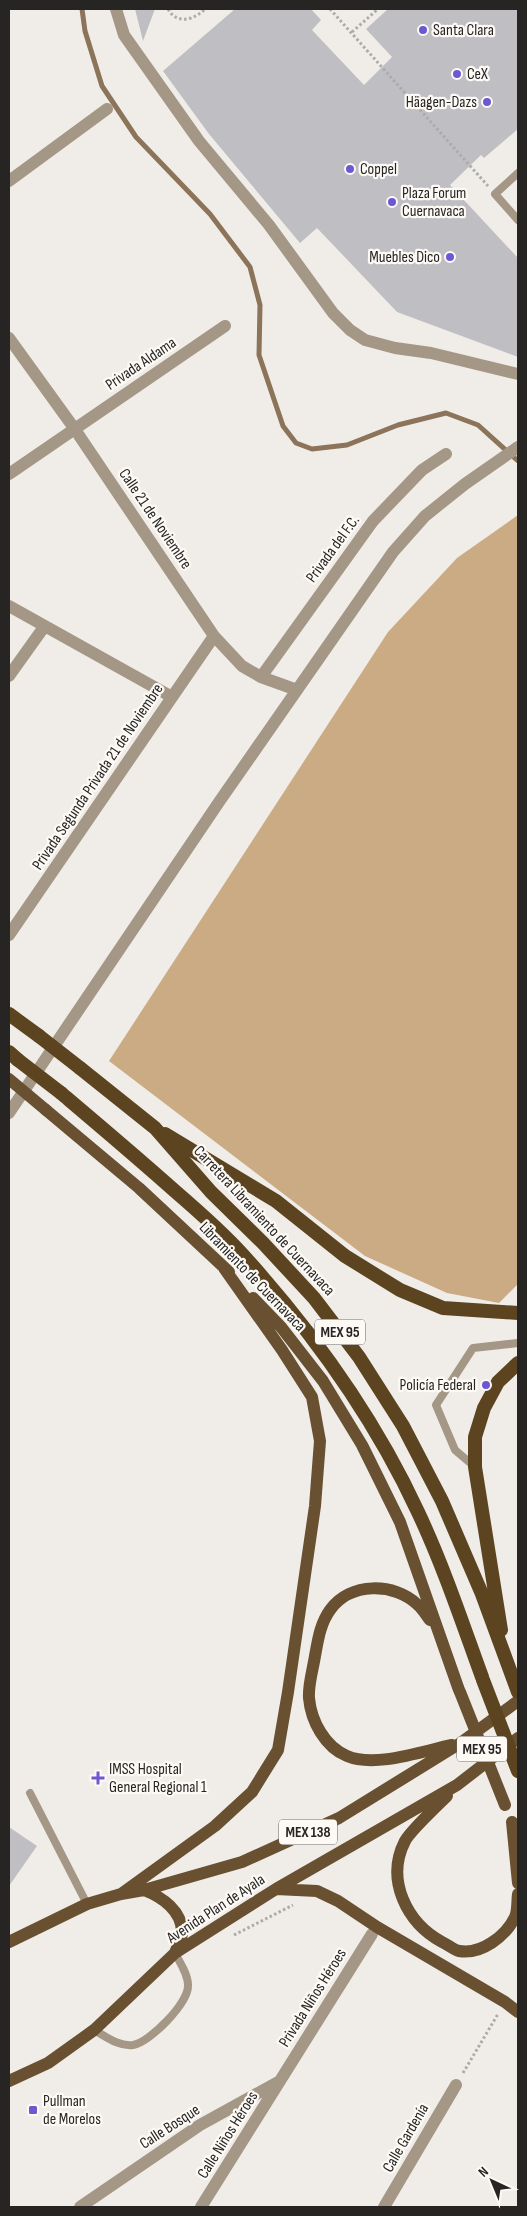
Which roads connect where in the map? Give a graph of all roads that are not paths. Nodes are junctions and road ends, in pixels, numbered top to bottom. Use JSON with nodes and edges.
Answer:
{"nodes":[{"id":1,"x":116,"y":9,"type":"edge"},
{"id":2,"x":107,"y":109,"type":"dead end"},
{"id":3,"x":518,"y":174,"type":"edge"},
{"id":4,"x":9,"y":181,"type":"edge"},
{"id":5,"x":518,"y":220,"type":"edge"},
{"id":6,"x":225,"y":326,"type":"dead end"},
{"id":7,"x":9,"y":338,"type":"edge"},
{"id":8,"x":518,"y":374,"type":"edge"},
{"id":9,"x":74,"y":428,"type":"junction"},
{"id":10,"x":518,"y":447,"type":"edge"},
{"id":11,"x":446,"y":454,"type":"dead end"},
{"id":12,"x":9,"y":474,"type":"edge"},
{"id":13,"x":9,"y":606,"type":"edge"},
{"id":14,"x":44,"y":627,"type":"junction"},
{"id":15,"x":214,"y":636,"type":"junction"},
{"id":16,"x":9,"y":676,"type":"edge"},
{"id":17,"x":261,"y":677,"type":"junction"},
{"id":18,"x":297,"y":690,"type":"junction"},
{"id":19,"x":172,"y":697,"type":"junction"},
{"id":20,"x":9,"y":935,"type":"edge"},
{"id":21,"x":9,"y":1006,"type":"edge"},
{"id":22,"x":9,"y":1014,"type":"edge"},
{"id":23,"x":39,"y":1036,"type":"junction"},
{"id":24,"x":14,"y":1056,"type":"edge"},
{"id":25,"x":9,"y":1079,"type":"edge"},
{"id":26,"x":9,"y":1114,"type":"edge"},
{"id":27,"x":155,"y":1128,"type":"junction"},
{"id":28,"x":224,"y":1268,"type":"junction"},
{"id":29,"x":518,"y":1313,"type":"edge"},
{"id":30,"x":518,"y":1343,"type":"edge"},
{"id":31,"x":518,"y":1362,"type":"edge"},
{"id":32,"x":474,"y":1467,"type":"junction"},
{"id":33,"x":436,"y":1628,"type":"junction"},
{"id":34,"x":507,"y":1663,"type":"junction"},
{"id":35,"x":518,"y":1692,"type":"edge"},
{"id":36,"x":518,"y":1701,"type":"edge"},
{"id":37,"x":518,"y":1738,"type":"edge"},
{"id":38,"x":459,"y":1744,"type":"junction"},
{"id":39,"x":518,"y":1771,"type":"edge"},
{"id":40,"x":457,"y":1785,"type":"junction"},
{"id":41,"x":30,"y":1793,"type":"dead end"},
{"id":42,"x":512,"y":1822,"type":"junction"},
{"id":43,"x":518,"y":1840,"type":"edge"},
{"id":44,"x":518,"y":1883,"type":"edge"},
{"id":45,"x":276,"y":1889,"type":"junction"},
{"id":46,"x":144,"y":1890,"type":"junction"},
{"id":47,"x":121,"y":1894,"type":"junction"},
{"id":48,"x":518,"y":1894,"type":"edge"},
{"id":49,"x":87,"y":1904,"type":"junction"},
{"id":50,"x":372,"y":1934,"type":"dead end"},
{"id":51,"x":9,"y":1942,"type":"edge"},
{"id":52,"x":175,"y":1953,"type":"junction"},
{"id":53,"x":518,"y":2012,"type":"edge"},
{"id":54,"x":94,"y":2030,"type":"junction"},
{"id":55,"x":9,"y":2080,"type":"edge"},
{"id":56,"x":282,"y":2080,"type":"junction"},
{"id":57,"x":456,"y":2085,"type":"road end"},
{"id":58,"x":80,"y":2207,"type":"edge"},
{"id":59,"x":202,"y":2207,"type":"edge"},
{"id":60,"x":384,"y":2207,"type":"edge"}],
"edges":[{"from":1,"to":8,"type":"street"},
{"from":2,"to":4,"type":"street"},
{"from":3,"to":5,"type":"lane"},
{"from":6,"to":9,"type":"street","name":"Privada Aldama"},
{"from":7,"to":9,"type":"street","name":"Calle 21 de Noviembre"},
{"from":9,"to":12,"type":"street","name":"Privada Aldama"},
{"from":9,"to":15,"type":"street","name":"Calle 21 de Noviembre"},
{"from":10,"to":18,"type":"street"},
{"from":11,"to":17,"type":"street","name":"Privada del F.C."},
{"from":13,"to":14,"type":"street"},
{"from":14,"to":16,"type":"street"},
{"from":14,"to":19,"type":"street"},
{"from":15,"to":17,"type":"street","name":"Calle 21 de Noviembre"},
{"from":15,"to":19,"type":"street","name":"Privada Segunda Privada 21 de Noviembre"},
{"from":17,"to":18,"type":"street","name":"Calle 21 de Noviembre"},
{"from":18,"to":26,"type":"street"},
{"from":19,"to":20,"type":"street","name":"Privada Segunda Privada 21 de Noviembre"},
{"from":21,"to":23,"type":"main road","number":"MEX 95"},
{"from":22,"to":23,"type":"highway","name":"Carretera Libramiento de Cuernavaca","number":"MEX 95"},
{"from":23,"to":27,"type":"highway","name":"Carretera Libramiento de Cuernavaca","number":"MEX 95","bridge":true},
{"from":24,"to":39,"type":"highway","number":"MEX 95","bridge":true},
{"from":25,"to":28,"type":"main road","name":"Libramiento de Cuernavaca","number":"MEX 95","bridge":true},
{"from":27,"to":29,"type":"highway"},
{"from":27,"to":34,"type":"highway","name":"Carretera Libramiento de Cuernavaca","number":"MEX 95"},
{"from":28,"to":33,"type":"main road","name":"Libramiento de Cuernavaca","number":"MEX 95"},
{"from":28,"to":47,"type":"main road"},
{"from":30,"to":32,"type":"lane"},
{"from":31,"to":32,"type":"highway"},
{"from":32,"to":34,"type":"highway"},
{"from":33,"to":38,"type":"main road"},
{"from":33,"to":42,"type":"main road","name":"Libramiento de Cuernavaca","number":"MEX 95","bridge":true},
{"from":34,"to":35,"type":"highway","name":"Carretera Libramiento de Cuernavaca","number":"MEX 95"},
{"from":36,"to":38,"type":"main road","number":"MEX 138"},
{"from":37,"to":40,"type":"main road","number":"MEX 138"},
{"from":38,"to":46,"type":"main road","name":"Avenida Plan de Ayala","number":"MEX 138"},
{"from":40,"to":45,"type":"main road","name":"Avenida Plan de Ayala","number":"MEX 138"},
{"from":40,"to":48,"type":"main road"},
{"from":41,"to":49,"type":"lane"},
{"from":42,"to":43,"type":"main road","name":"Libramiento de Cuernavaca","number":"MEX 95"},
{"from":42,"to":44,"type":"main road"},
{"from":45,"to":52,"type":"main road","name":"Avenida Plan de Ayala","number":"MEX 138"},
{"from":45,"to":53,"type":"main road"},
{"from":46,"to":47,"type":"main road","name":"Avenida Plan de Ayala","number":"MEX 138"},
{"from":46,"to":52,"type":"main road"},
{"from":47,"to":49,"type":"main road","name":"Avenida Plan de Ayala","number":"MEX 138"},
{"from":49,"to":51,"type":"main road","name":"Avenida Plan de Ayala","number":"MEX 138"},
{"from":50,"to":56,"type":"street","name":"Privada Niños Héroes"},
{"from":52,"to":54,"type":"main road","name":"Avenida Plan de Ayala","number":"MEX 138"},
{"from":52,"to":54,"type":"lane"},
{"from":54,"to":55,"type":"main road","name":"Avenida Plan de Ayala","number":"MEX 138"},
{"from":56,"to":58,"type":"street","name":"Calle Bosque"},
{"from":56,"to":59,"type":"street","name":"Calle Niños Héroes"},
{"from":57,"to":60,"type":"street","name":"Calle Gardenía"}]}
